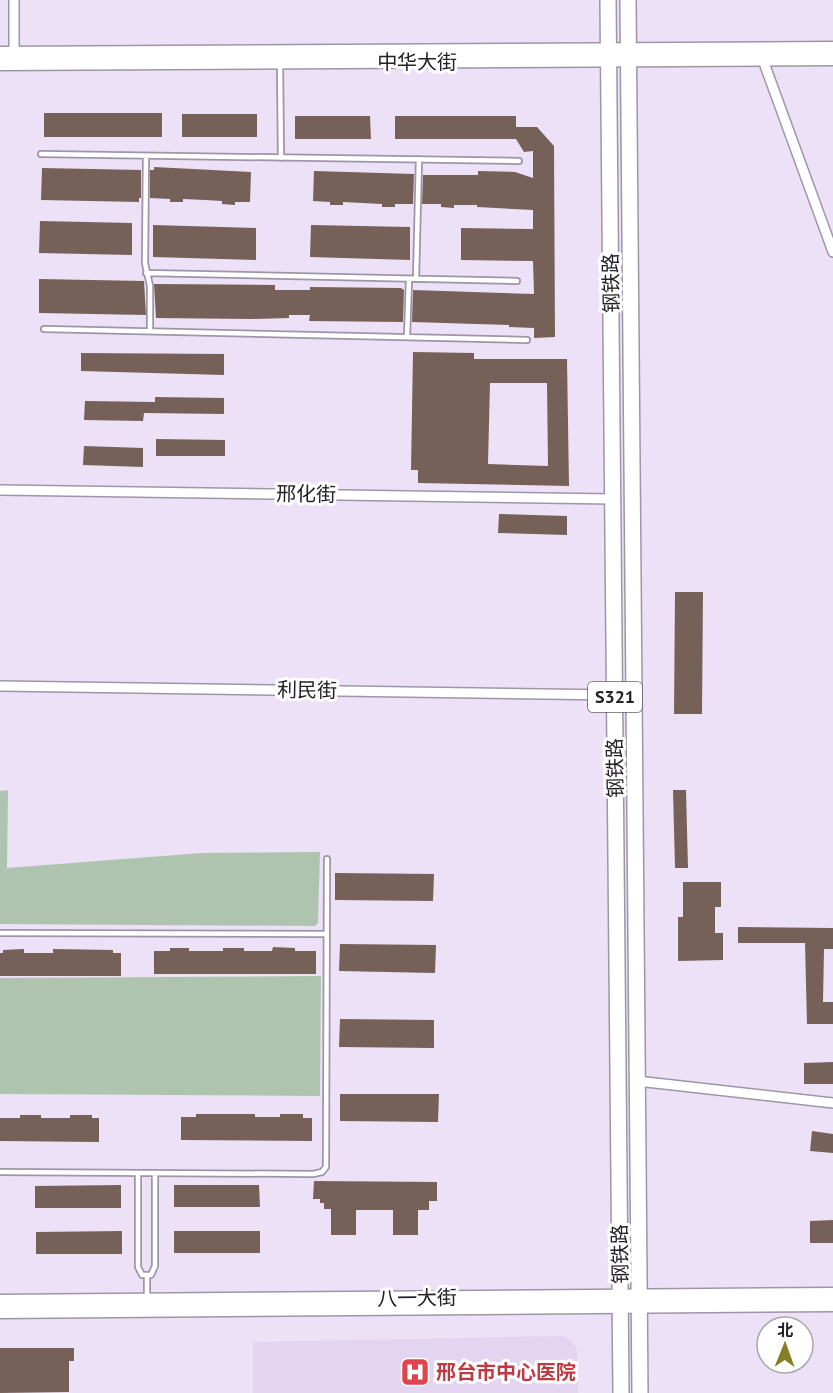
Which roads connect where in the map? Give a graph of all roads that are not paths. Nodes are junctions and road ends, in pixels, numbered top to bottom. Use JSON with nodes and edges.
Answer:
{"nodes":[{"id":1,"x":14,"y":0,"type":"edge"},
{"id":2,"x":608,"y":0,"type":"edge"},
{"id":3,"x":628,"y":0,"type":"edge"},
{"id":4,"x":833,"y":48,"type":"edge"},
{"id":5,"x":0,"y":52,"type":"edge"},
{"id":6,"x":14,"y":52,"type":"junction"},
{"id":7,"x":609,"y":55,"type":"junction"},
{"id":8,"x":628,"y":55,"type":"junction"},
{"id":9,"x":833,"y":59,"type":"edge"},
{"id":10,"x":763,"y":60,"type":"junction"},
{"id":11,"x":280,"y":63,"type":"junction"},
{"id":12,"x":0,"y":64,"type":"edge"},
{"id":13,"x":41,"y":154,"type":"dead end"},
{"id":14,"x":146,"y":156,"type":"junction"},
{"id":15,"x":280,"y":158,"type":"junction"},
{"id":16,"x":419,"y":159,"type":"junction"},
{"id":17,"x":519,"y":161,"type":"dead end"},
{"id":18,"x":833,"y":252,"type":"edge"},
{"id":19,"x":146,"y":273,"type":"junction"},
{"id":20,"x":410,"y":279,"type":"junction"},
{"id":21,"x":416,"y":279,"type":"junction"},
{"id":22,"x":517,"y":281,"type":"dead end"},
{"id":23,"x":44,"y":329,"type":"dead end"},
{"id":24,"x":150,"y":331,"type":"junction"},
{"id":25,"x":407,"y":337,"type":"junction"},
{"id":26,"x":527,"y":340,"type":"dead end"},
{"id":27,"x":0,"y":490,"type":"edge"},
{"id":28,"x":613,"y":499,"type":"junction"},
{"id":29,"x":0,"y":686,"type":"edge"},
{"id":30,"x":615,"y":694,"type":"junction"},
{"id":31,"x":327,"y":859,"type":"dead end"},
{"id":32,"x":0,"y":933,"type":"edge"},
{"id":33,"x":326,"y":934,"type":"junction"},
{"id":34,"x":637,"y":1080,"type":"junction"},
{"id":35,"x":833,"y":1103,"type":"edge"},
{"id":36,"x":0,"y":1172,"type":"edge"},
{"id":37,"x":138,"y":1173,"type":"junction"},
{"id":38,"x":155,"y":1173,"type":"junction"},
{"id":39,"x":147,"y":1275,"type":"junction"},
{"id":40,"x":833,"y":1294,"type":"edge"},
{"id":41,"x":147,"y":1300,"type":"junction"},
{"id":42,"x":0,"y":1301,"type":"edge"},
{"id":43,"x":639,"y":1301,"type":"junction"},
{"id":44,"x":620,"y":1302,"type":"junction"},
{"id":45,"x":833,"y":1305,"type":"edge"},
{"id":46,"x":0,"y":1312,"type":"edge"},
{"id":47,"x":621,"y":1393,"type":"edge"},
{"id":48,"x":640,"y":1393,"type":"edge"}],
"edges":[{"from":1,"to":6,"type":"street"},
{"from":2,"to":7,"type":"main road","name":"钢铁路","number":"S321"},
{"from":3,"to":8,"type":"main road","name":"钢铁路","number":"S321"},
{"from":4,"to":8,"type":"street","name":"中华大街"},
{"from":5,"to":6,"type":"street","name":"中华大街"},
{"from":6,"to":7,"type":"street","name":"中华大街"},
{"from":7,"to":8,"type":"street","name":"中华大街"},
{"from":7,"to":11,"type":"street","name":"中华大街"},
{"from":7,"to":28,"type":"main road","name":"钢铁路","number":"S321"},
{"from":8,"to":10,"type":"street","name":"中华大街"},
{"from":8,"to":34,"type":"main road","name":"钢铁路","number":"S321"},
{"from":9,"to":10,"type":"street","name":"中华大街"},
{"from":10,"to":18,"type":"street"},
{"from":11,"to":12,"type":"street","name":"中华大街"},
{"from":11,"to":15,"type":"lane"},
{"from":13,"to":14,"type":"lane"},
{"from":14,"to":15,"type":"lane"},
{"from":14,"to":19,"type":"lane"},
{"from":15,"to":16,"type":"lane"},
{"from":16,"to":17,"type":"lane"},
{"from":16,"to":21,"type":"lane"},
{"from":19,"to":20,"type":"lane"},
{"from":19,"to":24,"type":"lane"},
{"from":20,"to":21,"type":"lane"},
{"from":20,"to":25,"type":"lane"},
{"from":21,"to":22,"type":"lane"},
{"from":23,"to":24,"type":"lane"},
{"from":24,"to":25,"type":"lane"},
{"from":25,"to":26,"type":"lane"},
{"from":27,"to":28,"type":"street","name":"邢化街"},
{"from":28,"to":30,"type":"main road","name":"钢铁路","number":"S321"},
{"from":29,"to":30,"type":"street","name":"利民街"},
{"from":30,"to":44,"type":"main road","name":"钢铁路","number":"S321"},
{"from":31,"to":33,"type":"lane"},
{"from":32,"to":33,"type":"lane"},
{"from":33,"to":38,"type":"lane"},
{"from":34,"to":35,"type":"street"},
{"from":34,"to":43,"type":"main road","name":"钢铁路","number":"S321"},
{"from":36,"to":37,"type":"lane"},
{"from":37,"to":38,"type":"lane"},
{"from":37,"to":39,"type":"lane"},
{"from":38,"to":39,"type":"lane"},
{"from":39,"to":41,"type":"lane"},
{"from":40,"to":43,"type":"street","name":"八一大街"},
{"from":41,"to":42,"type":"street","name":"八一大街"},
{"from":41,"to":44,"type":"street","name":"八一大街"},
{"from":43,"to":44,"type":"street","name":"八一大街"},
{"from":43,"to":45,"type":"street","name":"八一大街"},
{"from":43,"to":48,"type":"main road","name":"钢铁路","number":"S321"},
{"from":44,"to":46,"type":"street","name":"八一大街"},
{"from":44,"to":47,"type":"main road","name":"钢铁路","number":"S321"}]}
